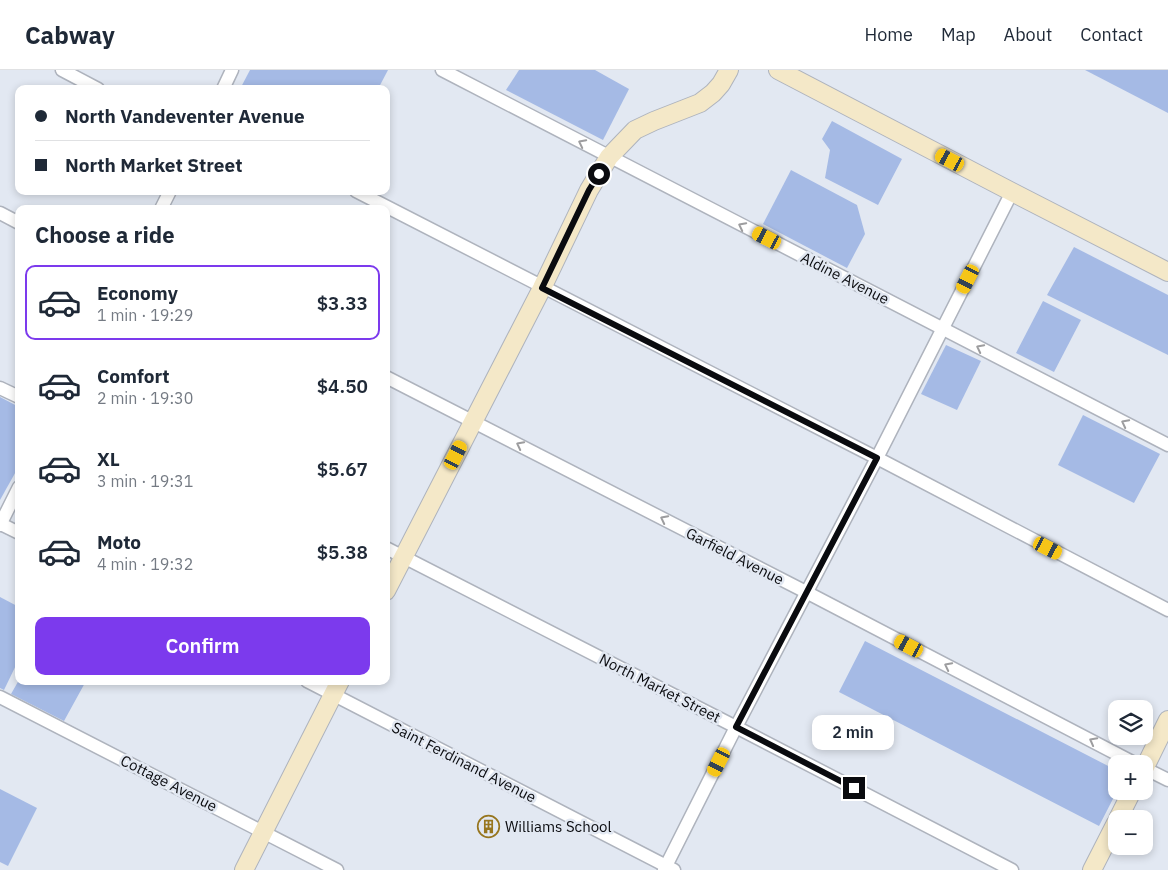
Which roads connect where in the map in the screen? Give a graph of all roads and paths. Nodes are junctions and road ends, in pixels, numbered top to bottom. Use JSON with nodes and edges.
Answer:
{"nodes":[{"id":1,"x":62,"y":70,"type":"edge"},
{"id":2,"x":232,"y":70,"type":"edge"},
{"id":3,"x":442,"y":70,"type":"edge"},
{"id":4,"x":729,"y":70,"type":"edge"},
{"id":5,"x":778,"y":70,"type":"edge"},
{"id":6,"x":90,"y":85,"type":"edge"},
{"id":7,"x":225,"y":85,"type":"edge"},
{"id":8,"x":609,"y":157,"type":"junction"},
{"id":9,"x":1012,"y":192,"type":"junction"},
{"id":10,"x":364,"y":195,"type":"edge"},
{"id":11,"x":383,"y":205,"type":"edge"},
{"id":12,"x":390,"y":209,"type":"edge"},
{"id":13,"x":0,"y":213,"type":"edge"},
{"id":14,"x":15,"y":221,"type":"edge"},
{"id":15,"x":1168,"y":272,"type":"edge"},
{"id":16,"x":542,"y":288,"type":"junction"},
{"id":17,"x":942,"y":329,"type":"junction"},
{"id":18,"x":390,"y":379,"type":"edge"},
{"id":19,"x":0,"y":388,"type":"edge"},
{"id":20,"x":15,"y":395,"type":"edge"},
{"id":21,"x":473,"y":422,"type":"junction"},
{"id":22,"x":1168,"y":445,"type":"edge"},
{"id":23,"x":877,"y":458,"type":"junction"},
{"id":24,"x":15,"y":495,"type":"edge"},
{"id":25,"x":0,"y":524,"type":"edge"},
{"id":26,"x":15,"y":531,"type":"edge"},
{"id":27,"x":390,"y":550,"type":"edge"},
{"id":28,"x":404,"y":557,"type":"junction"},
{"id":29,"x":390,"y":583,"type":"edge"},
{"id":30,"x":806,"y":592,"type":"junction"},
{"id":31,"x":1168,"y":610,"type":"edge"},
{"id":32,"x":324,"y":685,"type":"edge"},
{"id":33,"x":337,"y":688,"type":"edge"},
{"id":34,"x":0,"y":696,"type":"edge"},
{"id":35,"x":1168,"y":720,"type":"edge"},
{"id":36,"x":736,"y":727,"type":"junction"},
{"id":37,"x":1119,"y":755,"type":"edge"},
{"id":38,"x":1150,"y":755,"type":"edge"},
{"id":39,"x":1153,"y":772,"type":"edge"},
{"id":40,"x":1168,"y":780,"type":"edge"},
{"id":41,"x":263,"y":832,"type":"junction"},
{"id":42,"x":1108,"y":839,"type":"edge"},
{"id":43,"x":668,"y":869,"type":"edge"},
{"id":44,"x":244,"y":870,"type":"edge"},
{"id":45,"x":337,"y":870,"type":"edge"},
{"id":46,"x":1012,"y":870,"type":"edge"},
{"id":47,"x":1092,"y":870,"type":"edge"}],
"edges":[{"from":1,"to":6,"type":"street"},
{"from":2,"to":7,"type":"street"},
{"from":8,"to":3,"type":"street","name":"Aldine Avenue","one_way":true},
{"from":4,"to":8,"type":"main road"},
{"from":5,"to":9,"type":"main road"},
{"from":8,"to":16,"type":"main road"},
{"from":17,"to":8,"type":"street","name":"Aldine Avenue","one_way":true},
{"from":9,"to":15,"type":"main road"},
{"from":9,"to":17,"type":"street"},
{"from":10,"to":11,"type":"street"},
{"from":12,"to":16,"type":"street"},
{"from":13,"to":14,"type":"street"},
{"from":16,"to":21,"type":"main road"},
{"from":16,"to":23,"type":"street"},
{"from":22,"to":17,"type":"street","name":"Aldine Avenue","one_way":true},
{"from":17,"to":23,"type":"street"},
{"from":18,"to":21,"type":"street","name":"Garfield Avenue"},
{"from":19,"to":20,"type":"street"},
{"from":21,"to":28,"type":"main road"},
{"from":30,"to":21,"type":"street","name":"Garfield Avenue","one_way":true},
{"from":23,"to":30,"type":"street"},
{"from":23,"to":31,"type":"street"},
{"from":24,"to":25,"type":"street"},
{"from":25,"to":26,"type":"street"},
{"from":27,"to":28,"type":"street","name":"North Market Street"},
{"from":28,"to":29,"type":"main road"},
{"from":28,"to":36,"type":"street","name":"North Market Street"},
{"from":30,"to":36,"type":"street"},
{"from":37,"to":30,"type":"street","name":"Garfield Avenue","one_way":true},
{"from":32,"to":33,"type":"street","name":"Saint Ferdinand Avenue"},
{"from":33,"to":41,"type":"main road"},
{"from":33,"to":43,"type":"street","name":"Saint Ferdinand Avenue"},
{"from":34,"to":41,"type":"street","name":"Cottage Avenue"},
{"from":35,"to":38,"type":"main road"},
{"from":36,"to":43,"type":"street"},
{"from":36,"to":46,"type":"street","name":"North Market Street"},
{"from":39,"to":40,"type":"street"},
{"from":41,"to":44,"type":"main road"},
{"from":41,"to":45,"type":"street","name":"Cottage Avenue"},
{"from":42,"to":47,"type":"main road"}]}
